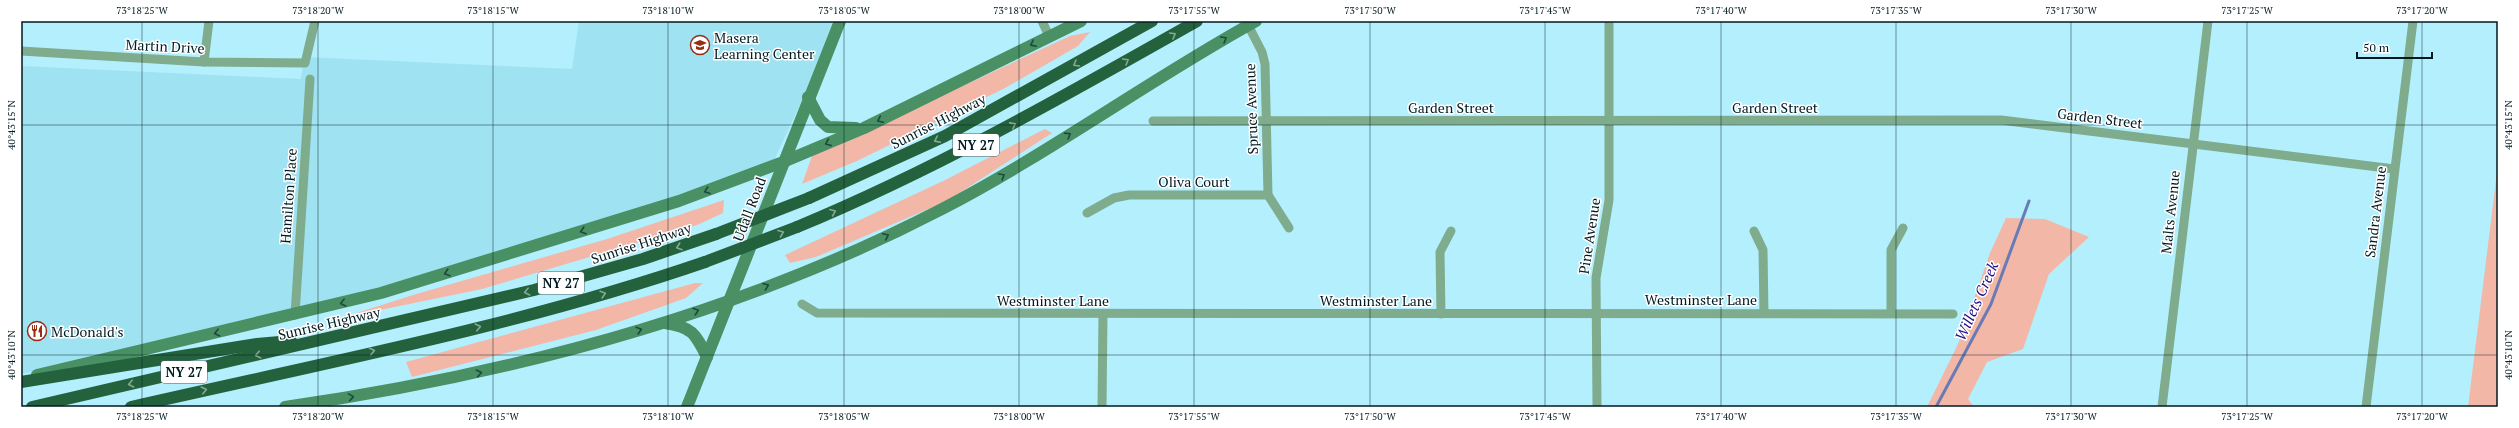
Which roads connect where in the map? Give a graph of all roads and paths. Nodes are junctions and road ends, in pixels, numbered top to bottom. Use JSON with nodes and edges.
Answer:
{"nodes":[{"id":1,"x":208,"y":21,"type":"edge"},
{"id":2,"x":315,"y":21,"type":"edge"},
{"id":3,"x":840,"y":21,"type":"edge"},
{"id":4,"x":1042,"y":21,"type":"edge"},
{"id":5,"x":1081,"y":21,"type":"edge"},
{"id":6,"x":1152,"y":21,"type":"edge"},
{"id":7,"x":1197,"y":21,"type":"edge"},
{"id":8,"x":1609,"y":21,"type":"edge"},
{"id":9,"x":2208,"y":21,"type":"edge"},
{"id":10,"x":2413,"y":21,"type":"edge"},
{"id":11,"x":1252,"y":23,"type":"edge"},
{"id":12,"x":1049,"y":36,"type":"junction"},
{"id":13,"x":21,"y":51,"type":"edge"},
{"id":14,"x":204,"y":62,"type":"junction"},
{"id":15,"x":310,"y":79,"type":"dead end"},
{"id":16,"x":808,"y":97,"type":"junction"},
{"id":17,"x":1609,"y":121,"type":"junction"},
{"id":18,"x":1153,"y":122,"type":"dead end"},
{"id":19,"x":1266,"y":122,"type":"junction"},
{"id":20,"x":864,"y":128,"type":"junction"},
{"id":21,"x":2192,"y":144,"type":"junction"},
{"id":22,"x":783,"y":162,"type":"junction"},
{"id":23,"x":2394,"y":169,"type":"junction"},
{"id":24,"x":1268,"y":195,"type":"junction"},
{"id":25,"x":1086,"y":213,"type":"dead end"},
{"id":26,"x":1289,"y":228,"type":"dead end"},
{"id":27,"x":1903,"y":228,"type":"dead end"},
{"id":28,"x":1451,"y":231,"type":"dead end"},
{"id":29,"x":1754,"y":231,"type":"dead end"},
{"id":30,"x":730,"y":300,"type":"junction"},
{"id":31,"x":802,"y":304,"type":"dead end"},
{"id":32,"x":1596,"y":313,"type":"junction"},
{"id":33,"x":1764,"y":313,"type":"junction"},
{"id":34,"x":1891,"y":313,"type":"junction"},
{"id":35,"x":1103,"y":314,"type":"junction"},
{"id":36,"x":1441,"y":314,"type":"junction"},
{"id":37,"x":1953,"y":314,"type":"dead end"},
{"id":38,"x":295,"y":315,"type":"junction"},
{"id":39,"x":662,"y":322,"type":"junction"},
{"id":40,"x":336,"y":336,"type":"junction"},
{"id":41,"x":707,"y":357,"type":"junction"},
{"id":42,"x":21,"y":381,"type":"edge"},
{"id":43,"x":166,"y":399,"type":"junction"},
{"id":44,"x":32,"y":407,"type":"edge"},
{"id":45,"x":131,"y":407,"type":"edge"},
{"id":46,"x":142,"y":407,"type":"edge"},
{"id":47,"x":285,"y":407,"type":"edge"},
{"id":48,"x":687,"y":407,"type":"edge"},
{"id":49,"x":1102,"y":407,"type":"edge"},
{"id":50,"x":1597,"y":407,"type":"edge"},
{"id":51,"x":2162,"y":407,"type":"edge"},
{"id":52,"x":2366,"y":407,"type":"edge"}],
"edges":[{"from":1,"to":14,"type":"street"},
{"from":2,"to":14,"type":"street","name":"Martin Drive"},
{"from":3,"to":16,"type":"main road","name":"Udall Road"},
{"from":4,"to":12,"type":"street"},
{"from":5,"to":12,"type":"main road","name":"Sunrise Highway"},
{"from":6,"to":40,"type":"highway","name":"Sunrise Highway","number":"NY 27","one_way":true,"bridge":true},
{"from":43,"to":7,"type":"highway","number":"NY 27","one_way":true,"bridge":true},
{"from":8,"to":17,"type":"street","name":"Pine Avenue"},
{"from":9,"to":21,"type":"street","name":"Malts Avenue"},
{"from":10,"to":23,"type":"street","name":"Sandra Avenue"},
{"from":11,"to":19,"type":"street","name":"Spruce Avenue"},
{"from":30,"to":11,"type":"main road","one_way":true},
{"from":12,"to":20,"type":"main road","name":"Sunrise Highway","one_way":true},
{"from":13,"to":14,"type":"street","name":"Martin Drive"},
{"from":15,"to":38,"type":"street","name":"Hamilton Place"},
{"from":16,"to":20,"type":"main road"},
{"from":16,"to":22,"type":"main road","name":"Udall Road"},
{"from":17,"to":19,"type":"street","name":"Garden Street"},
{"from":17,"to":21,"type":"street","name":"Garden Street"},
{"from":17,"to":32,"type":"street","name":"Pine Avenue"},
{"from":18,"to":19,"type":"street","name":"Garden Street"},
{"from":19,"to":24,"type":"street","name":"Spruce Avenue"},
{"from":20,"to":22,"type":"main road","name":"Sunrise Highway","one_way":true},
{"from":21,"to":23,"type":"street","name":"Garden Street"},
{"from":21,"to":51,"type":"street","name":"Malts Avenue"},
{"from":22,"to":30,"type":"main road","name":"Udall Road"},
{"from":22,"to":38,"type":"main road","name":"Sunrise Highway","one_way":true},
{"from":23,"to":52,"type":"street","name":"Sandra Avenue"},
{"from":24,"to":25,"type":"street","name":"Oliva Court"},
{"from":24,"to":26,"type":"street"},
{"from":27,"to":34,"type":"street"},
{"from":28,"to":36,"type":"street"},
{"from":29,"to":33,"type":"street"},
{"from":39,"to":30,"type":"main road","one_way":true},
{"from":30,"to":41,"type":"main road","name":"Udall Road"},
{"from":31,"to":35,"type":"street","name":"Westminster Lane"},
{"from":32,"to":33,"type":"street","name":"Westminster Lane"},
{"from":32,"to":36,"type":"street","name":"Westminster Lane"},
{"from":32,"to":50,"type":"street","name":"Pine Avenue"},
{"from":33,"to":34,"type":"street","name":"Westminster Lane"},
{"from":34,"to":37,"type":"street","name":"Westminster Lane"},
{"from":35,"to":36,"type":"street","name":"Westminster Lane"},
{"from":35,"to":49,"type":"street"},
{"from":38,"to":42,"type":"main road","name":"Sunrise Highway","one_way":true},
{"from":39,"to":41,"type":"main road"},
{"from":47,"to":39,"type":"main road","one_way":true},
{"from":40,"to":42,"type":"highway"},
{"from":40,"to":44,"type":"highway","name":"Sunrise Highway","number":"NY 27","one_way":true},
{"from":41,"to":48,"type":"main road","name":"Udall Road"},
{"from":43,"to":45,"type":"highway","number":"NY 27"},
{"from":43,"to":46,"type":"highway"}]}
